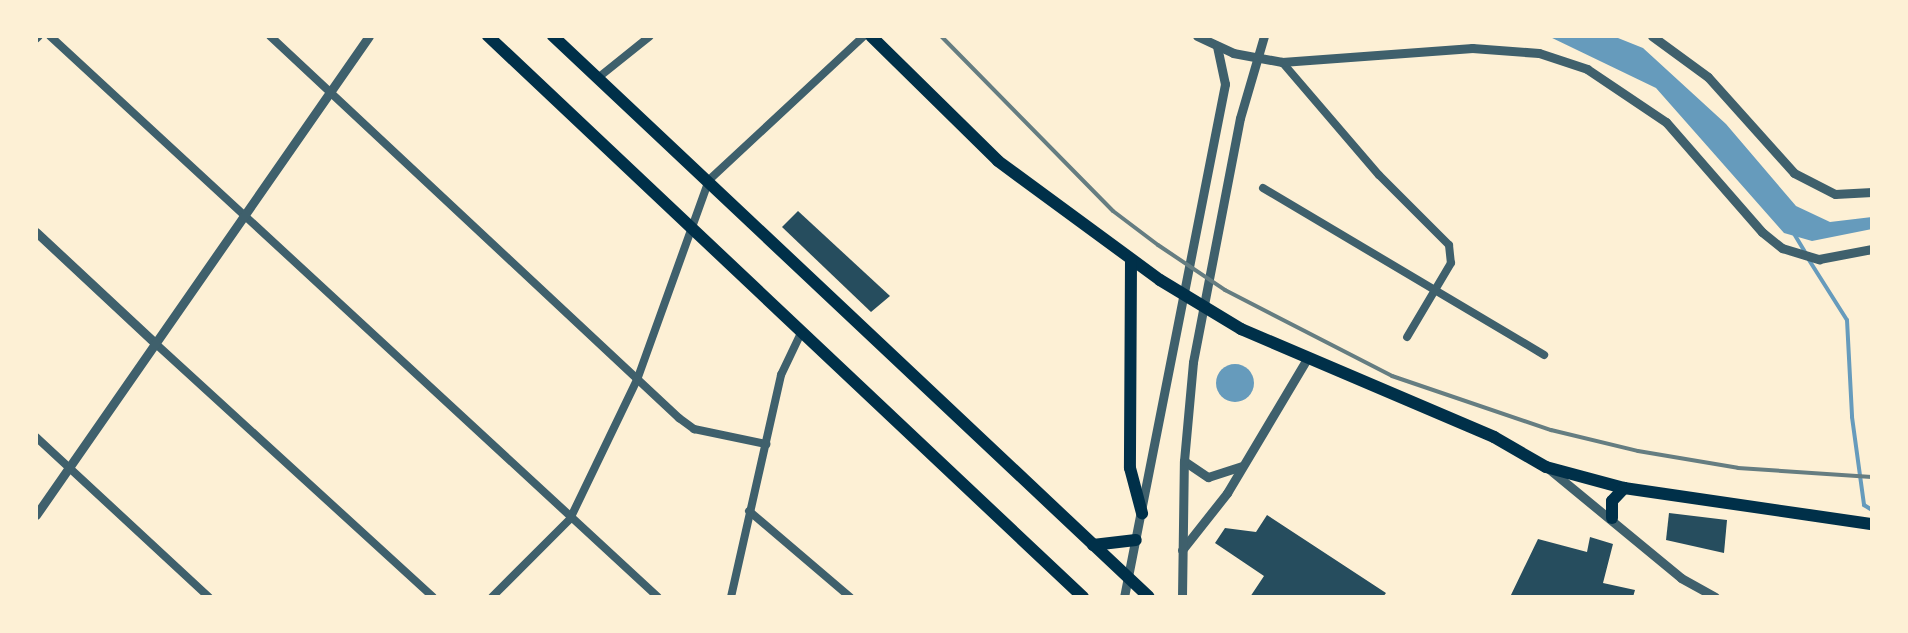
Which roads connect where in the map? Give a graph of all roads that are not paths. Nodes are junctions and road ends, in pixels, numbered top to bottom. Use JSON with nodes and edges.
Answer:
{"nodes":[{"id":1,"x":50,"y":36,"type":"edge"},
{"id":2,"x":270,"y":36,"type":"edge"},
{"id":3,"x":369,"y":36,"type":"edge"},
{"id":4,"x":488,"y":36,"type":"edge"},
{"id":5,"x":553,"y":36,"type":"edge"},
{"id":6,"x":650,"y":36,"type":"edge"},
{"id":7,"x":864,"y":36,"type":"edge"},
{"id":8,"x":871,"y":36,"type":"edge"},
{"id":9,"x":1197,"y":36,"type":"edge"},
{"id":10,"x":1652,"y":36,"type":"edge"},
{"id":11,"x":1263,"y":38,"type":"edge"},
{"id":12,"x":1217,"y":46,"type":"junction"},
{"id":13,"x":1257,"y":59,"type":"junction"},
{"id":14,"x":1282,"y":62,"type":"junction"},
{"id":15,"x":599,"y":77,"type":"junction"},
{"id":16,"x":330,"y":92,"type":"junction"},
{"id":17,"x":709,"y":180,"type":"junction"},
{"id":18,"x":1263,"y":188,"type":"dead end"},
{"id":19,"x":1872,"y":192,"type":"edge"},
{"id":20,"x":245,"y":219,"type":"junction"},
{"id":21,"x":690,"y":224,"type":"junction"},
{"id":22,"x":36,"y":232,"type":"edge"},
{"id":23,"x":1872,"y":249,"type":"edge"},
{"id":24,"x":1131,"y":260,"type":"junction"},
{"id":25,"x":1436,"y":291,"type":"junction"},
{"id":26,"x":802,"y":331,"type":"junction"},
{"id":27,"x":1407,"y":337,"type":"dead end"},
{"id":28,"x":156,"y":344,"type":"junction"},
{"id":29,"x":1544,"y":355,"type":"dead end"},
{"id":30,"x":1308,"y":357,"type":"junction"},
{"id":31,"x":637,"y":380,"type":"junction"},
{"id":32,"x":36,"y":437,"type":"edge"},
{"id":33,"x":766,"y":444,"type":"junction"},
{"id":34,"x":1184,"y":461,"type":"junction"},
{"id":35,"x":1241,"y":466,"type":"junction"},
{"id":36,"x":69,"y":467,"type":"junction"},
{"id":37,"x":1546,"y":467,"type":"junction"},
{"id":38,"x":1624,"y":488,"type":"junction"},
{"id":39,"x":749,"y":511,"type":"junction"},
{"id":40,"x":1142,"y":513,"type":"junction"},
{"id":41,"x":36,"y":515,"type":"edge"},
{"id":42,"x":1612,"y":518,"type":"junction"},
{"id":43,"x":570,"y":519,"type":"junction"},
{"id":44,"x":1872,"y":524,"type":"edge"},
{"id":45,"x":1136,"y":540,"type":"junction"},
{"id":46,"x":1092,"y":545,"type":"junction"},
{"id":47,"x":1182,"y":550,"type":"junction"},
{"id":48,"x":1130,"y":579,"type":"junction"},
{"id":49,"x":209,"y":597,"type":"edge"},
{"id":50,"x":433,"y":597,"type":"edge"},
{"id":51,"x":492,"y":597,"type":"edge"},
{"id":52,"x":658,"y":597,"type":"edge"},
{"id":53,"x":731,"y":597,"type":"edge"},
{"id":54,"x":850,"y":597,"type":"edge"},
{"id":55,"x":1083,"y":597,"type":"edge"},
{"id":56,"x":1124,"y":597,"type":"edge"},
{"id":57,"x":1149,"y":597,"type":"edge"},
{"id":58,"x":1182,"y":597,"type":"edge"},
{"id":59,"x":1715,"y":597,"type":"edge"}],
"edges":[{"from":1,"to":20,"type":"street"},
{"from":2,"to":16,"type":"street"},
{"from":3,"to":16,"type":"street"},
{"from":4,"to":21,"type":"main road"},
{"from":5,"to":15,"type":"main road"},
{"from":6,"to":15,"type":"street"},
{"from":7,"to":17,"type":"street"},
{"from":8,"to":24,"type":"main road"},
{"from":9,"to":12,"type":"street"},
{"from":10,"to":19,"type":"street"},
{"from":11,"to":13,"type":"street"},
{"from":12,"to":13,"type":"street"},
{"from":12,"to":40,"type":"street"},
{"from":13,"to":14,"type":"street"},
{"from":13,"to":34,"type":"street"},
{"from":14,"to":23,"type":"street"},
{"from":14,"to":25,"type":"street"},
{"from":15,"to":17,"type":"main road"},
{"from":16,"to":20,"type":"street"},
{"from":16,"to":31,"type":"street"},
{"from":17,"to":21,"type":"street"},
{"from":17,"to":46,"type":"main road"},
{"from":18,"to":25,"type":"street"},
{"from":20,"to":28,"type":"street"},
{"from":20,"to":43,"type":"street"},
{"from":21,"to":26,"type":"main road"},
{"from":21,"to":31,"type":"street"},
{"from":22,"to":28,"type":"street"},
{"from":24,"to":30,"type":"main road"},
{"from":24,"to":40,"type":"main road"},
{"from":25,"to":27,"type":"street"},
{"from":25,"to":29,"type":"street"},
{"from":26,"to":33,"type":"street"},
{"from":26,"to":55,"type":"main road"},
{"from":28,"to":36,"type":"street"},
{"from":28,"to":50,"type":"street"},
{"from":30,"to":35,"type":"street"},
{"from":30,"to":37,"type":"main road"},
{"from":31,"to":33,"type":"street"},
{"from":31,"to":43,"type":"street"},
{"from":32,"to":36,"type":"street"},
{"from":33,"to":39,"type":"street"},
{"from":34,"to":35,"type":"street"},
{"from":34,"to":47,"type":"street"},
{"from":35,"to":47,"type":"street"},
{"from":36,"to":41,"type":"street"},
{"from":36,"to":49,"type":"street"},
{"from":37,"to":38,"type":"main road"},
{"from":37,"to":42,"type":"street"},
{"from":38,"to":42,"type":"main road"},
{"from":38,"to":44,"type":"main road"},
{"from":39,"to":53,"type":"street"},
{"from":39,"to":54,"type":"street"},
{"from":40,"to":45,"type":"street"},
{"from":42,"to":59,"type":"street"},
{"from":43,"to":51,"type":"street"},
{"from":43,"to":52,"type":"street"},
{"from":45,"to":46,"type":"main road"},
{"from":45,"to":48,"type":"street"},
{"from":46,"to":48,"type":"main road"},
{"from":47,"to":58,"type":"street"},
{"from":48,"to":56,"type":"street"},
{"from":48,"to":57,"type":"main road"}]}
